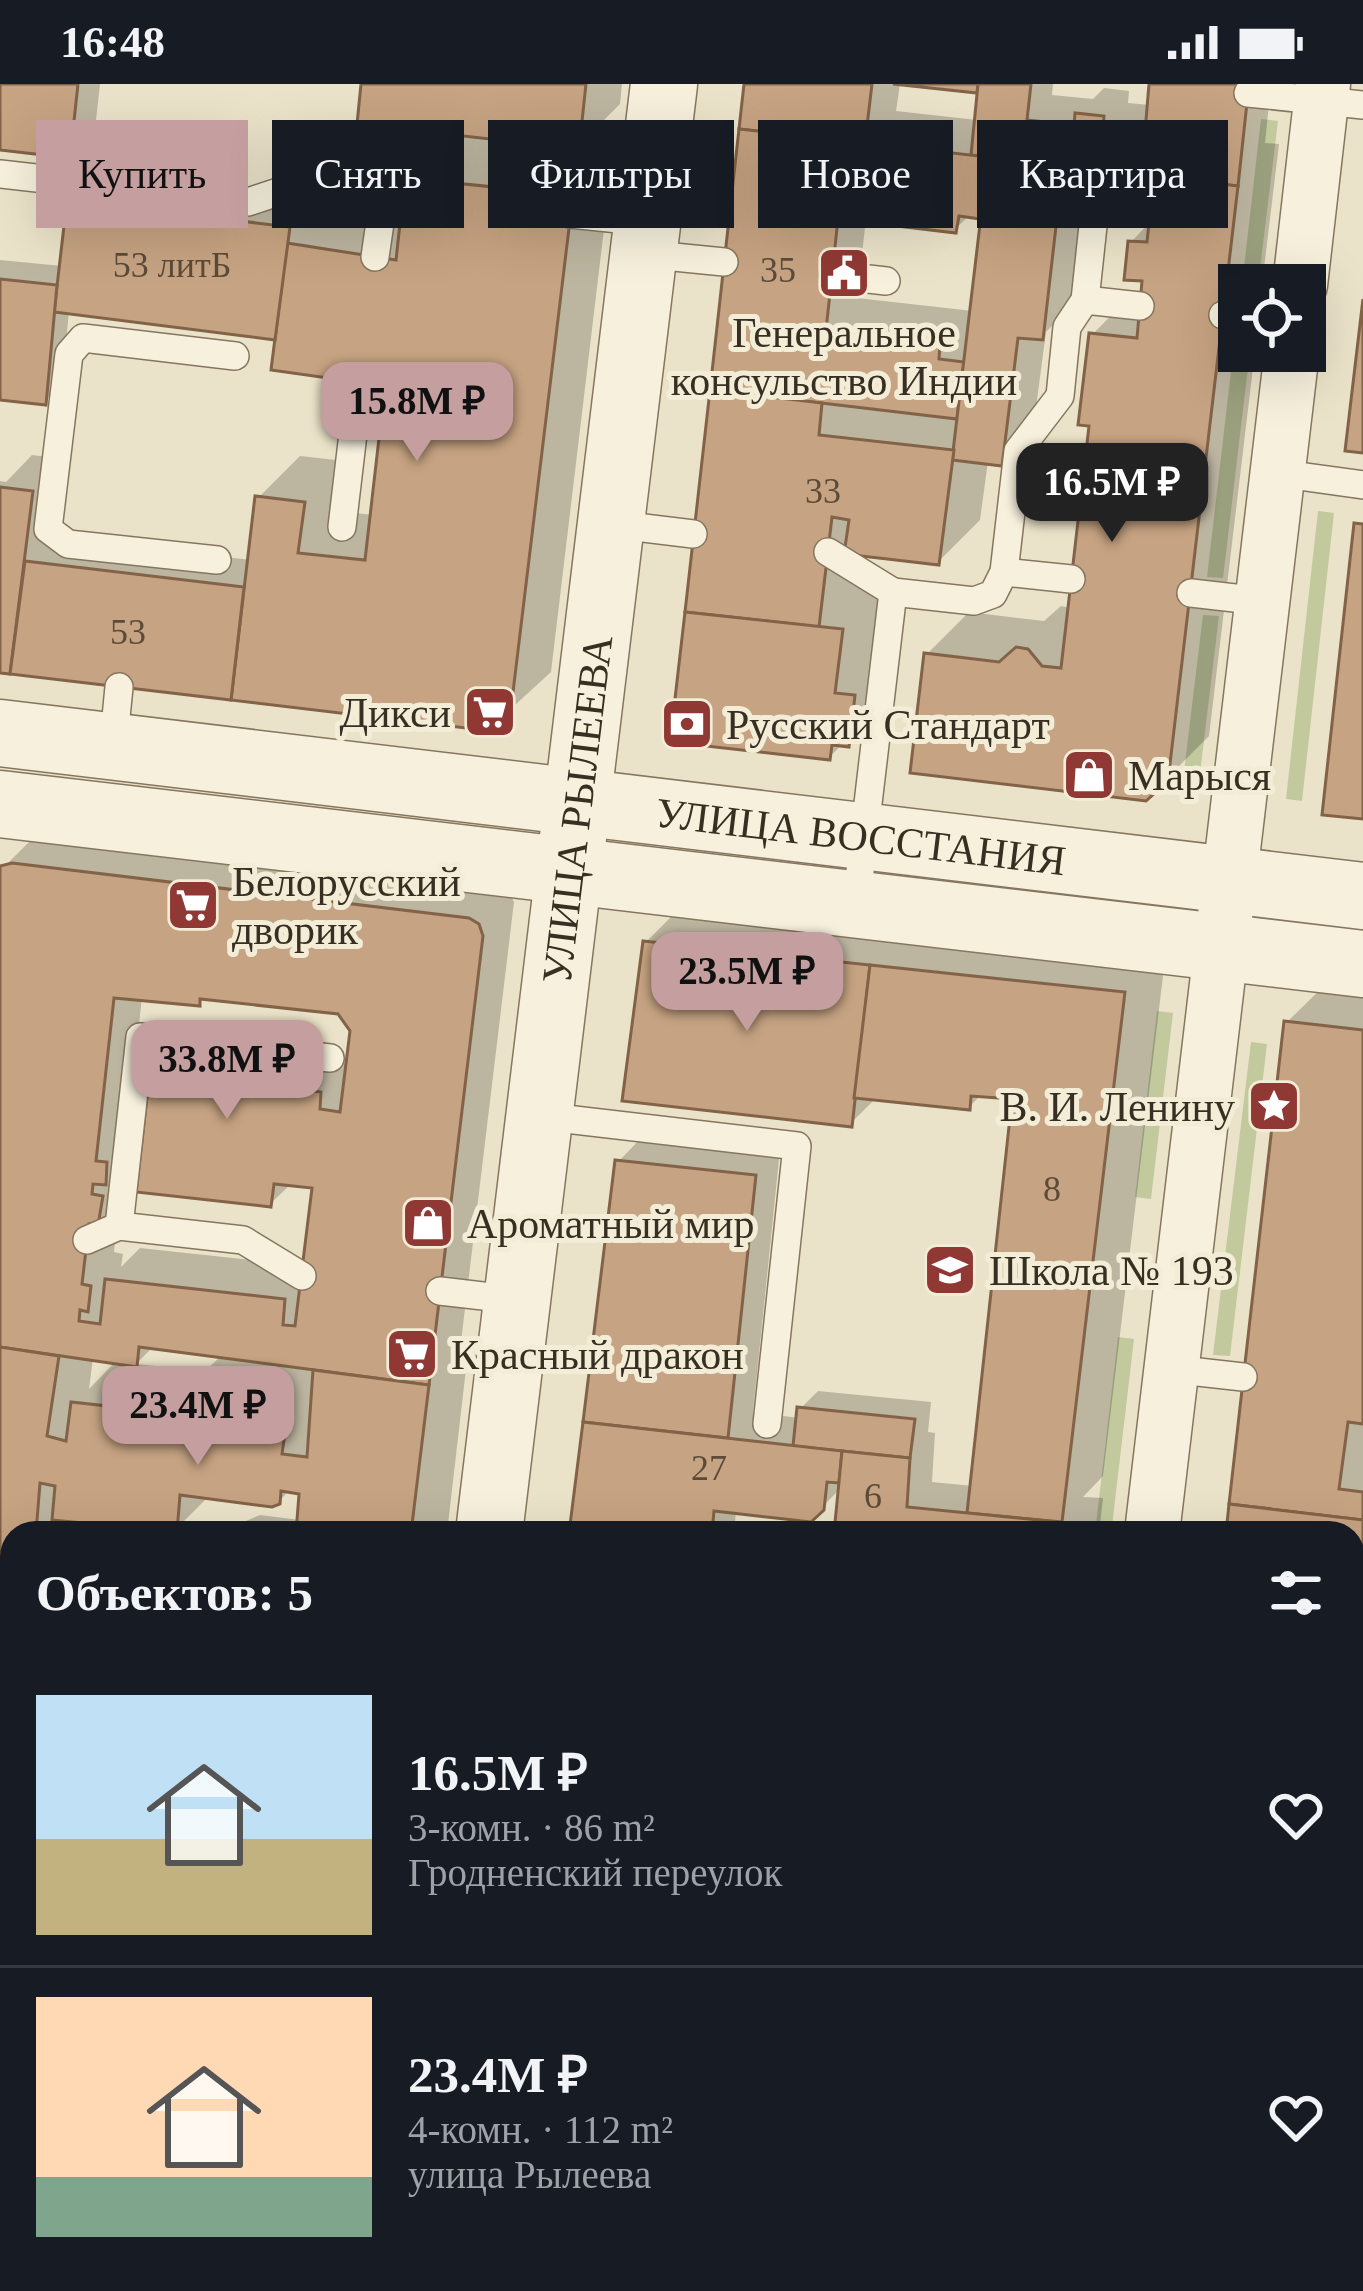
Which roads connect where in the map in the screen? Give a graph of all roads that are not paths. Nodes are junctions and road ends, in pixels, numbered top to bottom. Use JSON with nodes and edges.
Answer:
{"nodes":[{"id":1,"x":664,"y":84,"type":"edge"},
{"id":2,"x":1248,"y":93,"type":"dead end"},
{"id":3,"x":1336,"y":96,"type":"edge"},
{"id":4,"x":0,"y":174,"type":"edge"},
{"id":5,"x":614,"y":228,"type":"edge"},
{"id":6,"x":1093,"y":228,"type":"edge"},
{"id":7,"x":646,"y":238,"type":"junction"},
{"id":8,"x":375,"y":257,"type":"dead end"},
{"id":9,"x":724,"y":262,"type":"dead end"},
{"id":10,"x":1304,"y":264,"type":"edge"},
{"id":11,"x":832,"y":275,"type":"dead end"},
{"id":12,"x":886,"y":281,"type":"dead end"},
{"id":13,"x":1085,"y":300,"type":"junction"},
{"id":14,"x":1140,"y":306,"type":"dead end"},
{"id":15,"x":235,"y":356,"type":"dead end"},
{"id":16,"x":1289,"y":372,"type":"edge"},
{"id":17,"x":359,"y":383,"type":"dead end"},
{"id":18,"x":1277,"y":473,"type":"junction"},
{"id":19,"x":1363,"y":485,"type":"edge"},
{"id":20,"x":611,"y":524,"type":"junction"},
{"id":21,"x":342,"y":527,"type":"dead end"},
{"id":22,"x":693,"y":534,"type":"dead end"},
{"id":23,"x":828,"y":552,"type":"dead end"},
{"id":24,"x":217,"y":560,"type":"dead end"},
{"id":25,"x":1004,"y":572,"type":"junction"},
{"id":26,"x":1071,"y":579,"type":"dead end"},
{"id":27,"x":893,"y":592,"type":"junction"},
{"id":28,"x":1191,"y":593,"type":"dead end"},
{"id":29,"x":1261,"y":601,"type":"junction"},
{"id":30,"x":0,"y":733,"type":"edge"},
{"id":31,"x":0,"y":804,"type":"edge"},
{"id":32,"x":577,"y":805,"type":"junction"},
{"id":33,"x":863,"y":838,"type":"junction"},
{"id":34,"x":569,"y":871,"type":"junction"},
{"id":35,"x":1228,"y":880,"type":"junction"},
{"id":36,"x":1363,"y":896,"type":"edge"},
{"id":37,"x":856,"y":905,"type":"junction"},
{"id":38,"x":1221,"y":947,"type":"junction"},
{"id":39,"x":1363,"y":964,"type":"edge"},
{"id":40,"x":330,"y":1058,"type":"dead end"},
{"id":41,"x":540,"y":1116,"type":"junction"},
{"id":42,"x":119,"y":1226,"type":"junction"},
{"id":43,"x":87,"y":1240,"type":"dead end"},
{"id":44,"x":302,"y":1276,"type":"dead end"},
{"id":45,"x":440,"y":1291,"type":"dead end"},
{"id":46,"x":517,"y":1300,"type":"junction"},
{"id":47,"x":1171,"y":1369,"type":"junction"},
{"id":48,"x":1243,"y":1377,"type":"dead end"},
{"id":49,"x":767,"y":1424,"type":"dead end"},
{"id":50,"x":490,"y":1521,"type":"edge"},
{"id":51,"x":1153,"y":1521,"type":"edge"}],
"edges":[{"from":1,"to":7,"type":"street","name":"УЛИЦА РЫЛЕЕВА"},
{"from":2,"to":3,"type":"lane"},
{"from":3,"to":10,"type":"street"},
{"from":4,"to":8,"type":"lane"},
{"from":5,"to":7,"type":"lane"},
{"from":6,"to":13,"type":"lane"},
{"from":7,"to":9,"type":"lane"},
{"from":7,"to":20,"type":"street","name":"УЛИЦА РЫЛЕЕВА"},
{"from":11,"to":12,"type":"lane"},
{"from":13,"to":14,"type":"lane"},
{"from":13,"to":25,"type":"lane"},
{"from":15,"to":24,"type":"lane"},
{"from":16,"to":18,"type":"street"},
{"from":17,"to":21,"type":"lane"},
{"from":18,"to":19,"type":"lane"},
{"from":18,"to":29,"type":"street"},
{"from":20,"to":22,"type":"lane"},
{"from":20,"to":32,"type":"street","name":"УЛИЦА РЫЛЕЕВА"},
{"from":23,"to":27,"type":"lane"},
{"from":25,"to":26,"type":"lane"},
{"from":25,"to":27,"type":"lane"},
{"from":27,"to":33,"type":"lane"},
{"from":28,"to":29,"type":"lane"},
{"from":29,"to":35,"type":"street"},
{"from":30,"to":32,"type":"street","name":"УЛИЦА ВОССТАНИЯ"},
{"from":31,"to":34,"type":"street","name":"УЛИЦА ВОССТАНИЯ"},
{"from":32,"to":33,"type":"street","name":"УЛИЦА ВОССТАНИЯ"},
{"from":32,"to":34,"type":"street","name":"УЛИЦА РЫЛЕЕВА"},
{"from":33,"to":35,"type":"street","name":"УЛИЦА ВОССТАНИЯ"},
{"from":33,"to":37,"type":"lane"},
{"from":34,"to":37,"type":"street","name":"УЛИЦА ВОССТАНИЯ"},
{"from":34,"to":41,"type":"street","name":"УЛИЦА РЫЛЕЕВА"},
{"from":35,"to":36,"type":"street","name":"УЛИЦА ВОССТАНИЯ"},
{"from":35,"to":38,"type":"street"},
{"from":37,"to":38,"type":"street","name":"УЛИЦА ВОССТАНИЯ"},
{"from":38,"to":39,"type":"street","name":"УЛИЦА ВОССТАНИЯ"},
{"from":38,"to":47,"type":"street"},
{"from":40,"to":42,"type":"lane"},
{"from":41,"to":46,"type":"street","name":"УЛИЦА РЫЛЕЕВА"},
{"from":41,"to":49,"type":"lane"},
{"from":42,"to":43,"type":"lane"},
{"from":42,"to":44,"type":"lane"},
{"from":45,"to":46,"type":"lane"},
{"from":46,"to":50,"type":"street","name":"УЛИЦА РЫЛЕЕВА"},
{"from":47,"to":48,"type":"lane"},
{"from":47,"to":51,"type":"street"}]}
